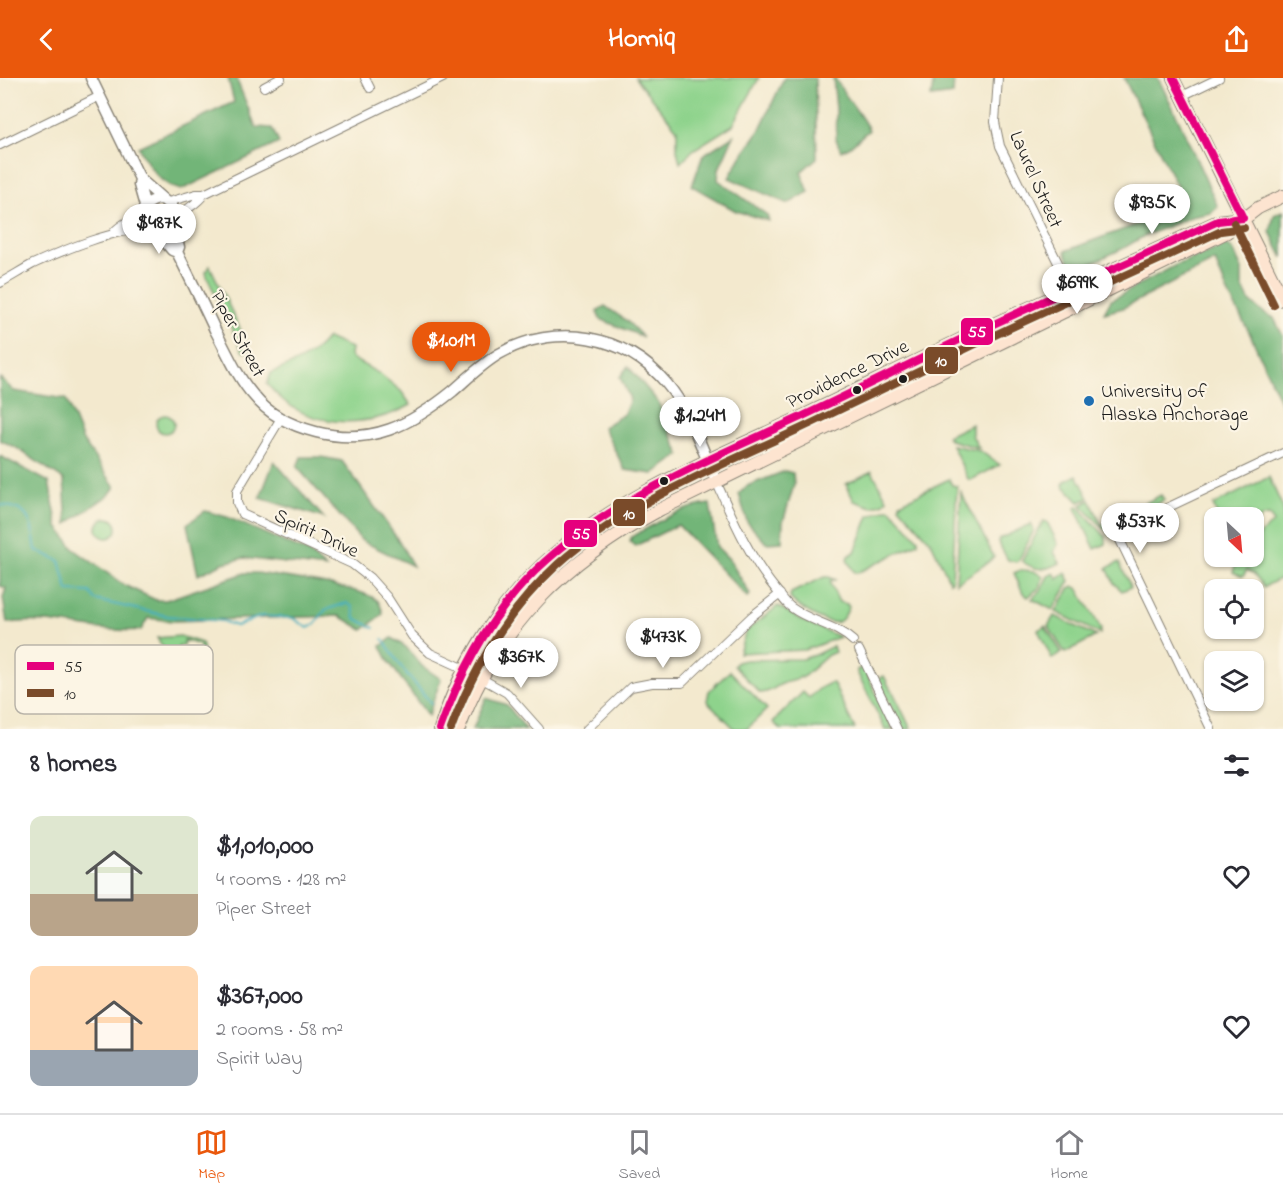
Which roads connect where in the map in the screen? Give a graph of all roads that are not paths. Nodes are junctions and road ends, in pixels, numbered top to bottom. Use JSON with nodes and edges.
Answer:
{"nodes":[{"id":1,"x":91,"y":78,"type":"edge"},
{"id":2,"x":281,"y":78,"type":"edge"},
{"id":3,"x":365,"y":78,"type":"edge"},
{"id":4,"x":443,"y":78,"type":"edge"},
{"id":5,"x":998,"y":78,"type":"edge"},
{"id":6,"x":1173,"y":78,"type":"edge"},
{"id":7,"x":1219,"y":78,"type":"edge"},
{"id":8,"x":264,"y":87,"type":"dead end"},
{"id":9,"x":370,"y":88,"type":"dead end"},
{"id":10,"x":100,"y":96,"type":"junction"},
{"id":11,"x":1182,"y":96,"type":"junction"},
{"id":12,"x":0,"y":145,"type":"edge"},
{"id":13,"x":140,"y":179,"type":"junction"},
{"id":14,"x":204,"y":194,"type":"junction"},
{"id":15,"x":1283,"y":196,"type":"edge"},
{"id":16,"x":165,"y":201,"type":"junction"},
{"id":17,"x":144,"y":208,"type":"junction"},
{"id":18,"x":1243,"y":218,"type":"junction"},
{"id":19,"x":174,"y":222,"type":"junction"},
{"id":20,"x":154,"y":231,"type":"junction"},
{"id":21,"x":114,"y":232,"type":"junction"},
{"id":22,"x":177,"y":252,"type":"junction"},
{"id":23,"x":0,"y":283,"type":"edge"},
{"id":24,"x":1071,"y":289,"type":"junction"},
{"id":25,"x":1283,"y":300,"type":"edge"},
{"id":26,"x":1041,"y":323,"type":"junction"},
{"id":27,"x":929,"y":355,"type":"junction"},
{"id":28,"x":939,"y":374,"type":"junction"},
{"id":29,"x":281,"y":418,"type":"junction"},
{"id":30,"x":1283,"y":453,"type":"edge"},
{"id":31,"x":707,"y":461,"type":"junction"},
{"id":32,"x":717,"y":481,"type":"junction"},
{"id":33,"x":780,"y":594,"type":"junction"},
{"id":34,"x":850,"y":638,"type":"dead end"},
{"id":35,"x":859,"y":650,"type":"dead end"},
{"id":36,"x":465,"y":669,"type":"junction"},
{"id":37,"x":482,"y":678,"type":"junction"},
{"id":38,"x":440,"y":729,"type":"edge"},
{"id":39,"x":459,"y":729,"type":"edge"},
{"id":40,"x":538,"y":729,"type":"edge"},
{"id":41,"x":587,"y":729,"type":"edge"},
{"id":42,"x":897,"y":729,"type":"edge"},
{"id":43,"x":1211,"y":729,"type":"edge"}],
"edges":[{"from":1,"to":10,"type":"street","name":"Piper Street"},
{"from":2,"to":8,"type":"street"},
{"from":3,"to":9,"type":"street"},
{"from":4,"to":14,"type":"street"},
{"from":5,"to":24,"type":"street","name":"Laurel Street"},
{"from":6,"to":11,"type":"main road"},
{"from":7,"to":11,"type":"street"},
{"from":10,"to":12,"type":"street"},
{"from":10,"to":13,"type":"street","name":"Piper Street"},
{"from":11,"to":18,"type":"main road"},
{"from":13,"to":16,"type":"street","name":"Piper Street"},
{"from":13,"to":17,"type":"street","name":"Piper Street"},
{"from":14,"to":16,"type":"street"},
{"from":14,"to":19,"type":"street"},
{"from":15,"to":18,"type":"main road"},
{"from":16,"to":17,"type":"street"},
{"from":16,"to":19,"type":"street","name":"Piper Street"},
{"from":17,"to":20,"type":"street","name":"Piper Street"},
{"from":17,"to":21,"type":"street"},
{"from":18,"to":24,"type":"main road","name":"Providence Drive"},
{"from":18,"to":25,"type":"main road"},
{"from":18,"to":26,"type":"main road","name":"Providence Drive"},
{"from":19,"to":20,"type":"street"},
{"from":19,"to":22,"type":"street","name":"Piper Street"},
{"from":20,"to":21,"type":"street"},
{"from":20,"to":22,"type":"street","name":"Piper Street"},
{"from":21,"to":23,"type":"street"},
{"from":22,"to":29,"type":"street","name":"Piper Street"},
{"from":24,"to":26,"type":"main road"},
{"from":24,"to":27,"type":"main road","name":"Providence Drive"},
{"from":26,"to":28,"type":"main road","name":"Providence Drive"},
{"from":27,"to":28,"type":"main road"},
{"from":27,"to":31,"type":"main road","name":"Providence Drive"},
{"from":28,"to":32,"type":"main road","name":"Providence Drive"},
{"from":29,"to":31,"type":"street","name":"Piper Street"},
{"from":29,"to":36,"type":"street","name":"Spirit Drive"},
{"from":30,"to":43,"type":"street"},
{"from":31,"to":32,"type":"street","name":"Piper Street"},
{"from":31,"to":36,"type":"main road","name":"Providence Drive"},
{"from":32,"to":33,"type":"street"},
{"from":32,"to":37,"type":"main road","name":"Providence Drive"},
{"from":33,"to":34,"type":"street"},
{"from":33,"to":41,"type":"street"},
{"from":35,"to":42,"type":"street"},
{"from":36,"to":37,"type":"street","name":"Spirit Drive"},
{"from":36,"to":38,"type":"main road","name":"Providence Drive"},
{"from":37,"to":39,"type":"main road","name":"Providence Drive"},
{"from":37,"to":40,"type":"street","name":"Spirit Drive"}]}
